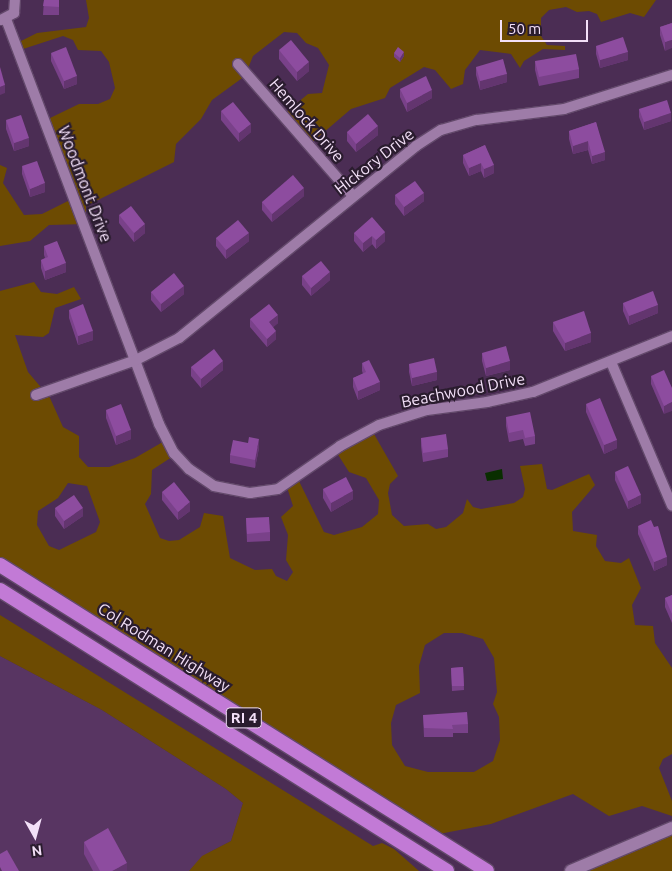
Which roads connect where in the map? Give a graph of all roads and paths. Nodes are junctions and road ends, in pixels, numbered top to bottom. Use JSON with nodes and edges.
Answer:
{"nodes":[{"id":1,"x":16,"y":0,"type":"edge"},
{"id":2,"x":3,"y":20,"type":"edge"},
{"id":3,"x":238,"y":64,"type":"dead end"},
{"id":4,"x":672,"y":75,"type":"edge"},
{"id":5,"x":354,"y":196,"type":"junction"},
{"id":6,"x":672,"y":336,"type":"edge"},
{"id":7,"x":136,"y":360,"type":"junction"},
{"id":8,"x":611,"y":362,"type":"junction"},
{"id":9,"x":36,"y":395,"type":"dead end"},
{"id":10,"x":672,"y":506,"type":"edge"},
{"id":11,"x":0,"y":565,"type":"edge"},
{"id":12,"x":0,"y":590,"type":"edge"},
{"id":13,"x":672,"y":828,"type":"edge"},
{"id":14,"x":446,"y":871,"type":"edge"},
{"id":15,"x":487,"y":871,"type":"edge"},
{"id":16,"x":571,"y":871,"type":"edge"}],
"edges":[{"from":1,"to":2,"type":"street","name":"Woodmont Drive"},
{"from":2,"to":7,"type":"street","name":"Woodmont Drive"},
{"from":3,"to":5,"type":"street","name":"Hemlock Drive"},
{"from":4,"to":5,"type":"street","name":"Hickory Drive"},
{"from":5,"to":7,"type":"street","name":"Hickory Drive"},
{"from":6,"to":8,"type":"street","name":"Beachwood Drive"},
{"from":7,"to":8,"type":"street","name":"Beachwood Drive"},
{"from":7,"to":9,"type":"street","name":"Hickory Drive"},
{"from":8,"to":10,"type":"street"},
{"from":11,"to":15,"type":"highway","name":"Col Rodman Highway","number":"RI 4"},
{"from":12,"to":14,"type":"highway","number":"RI 4"},
{"from":13,"to":16,"type":"street"}]}
